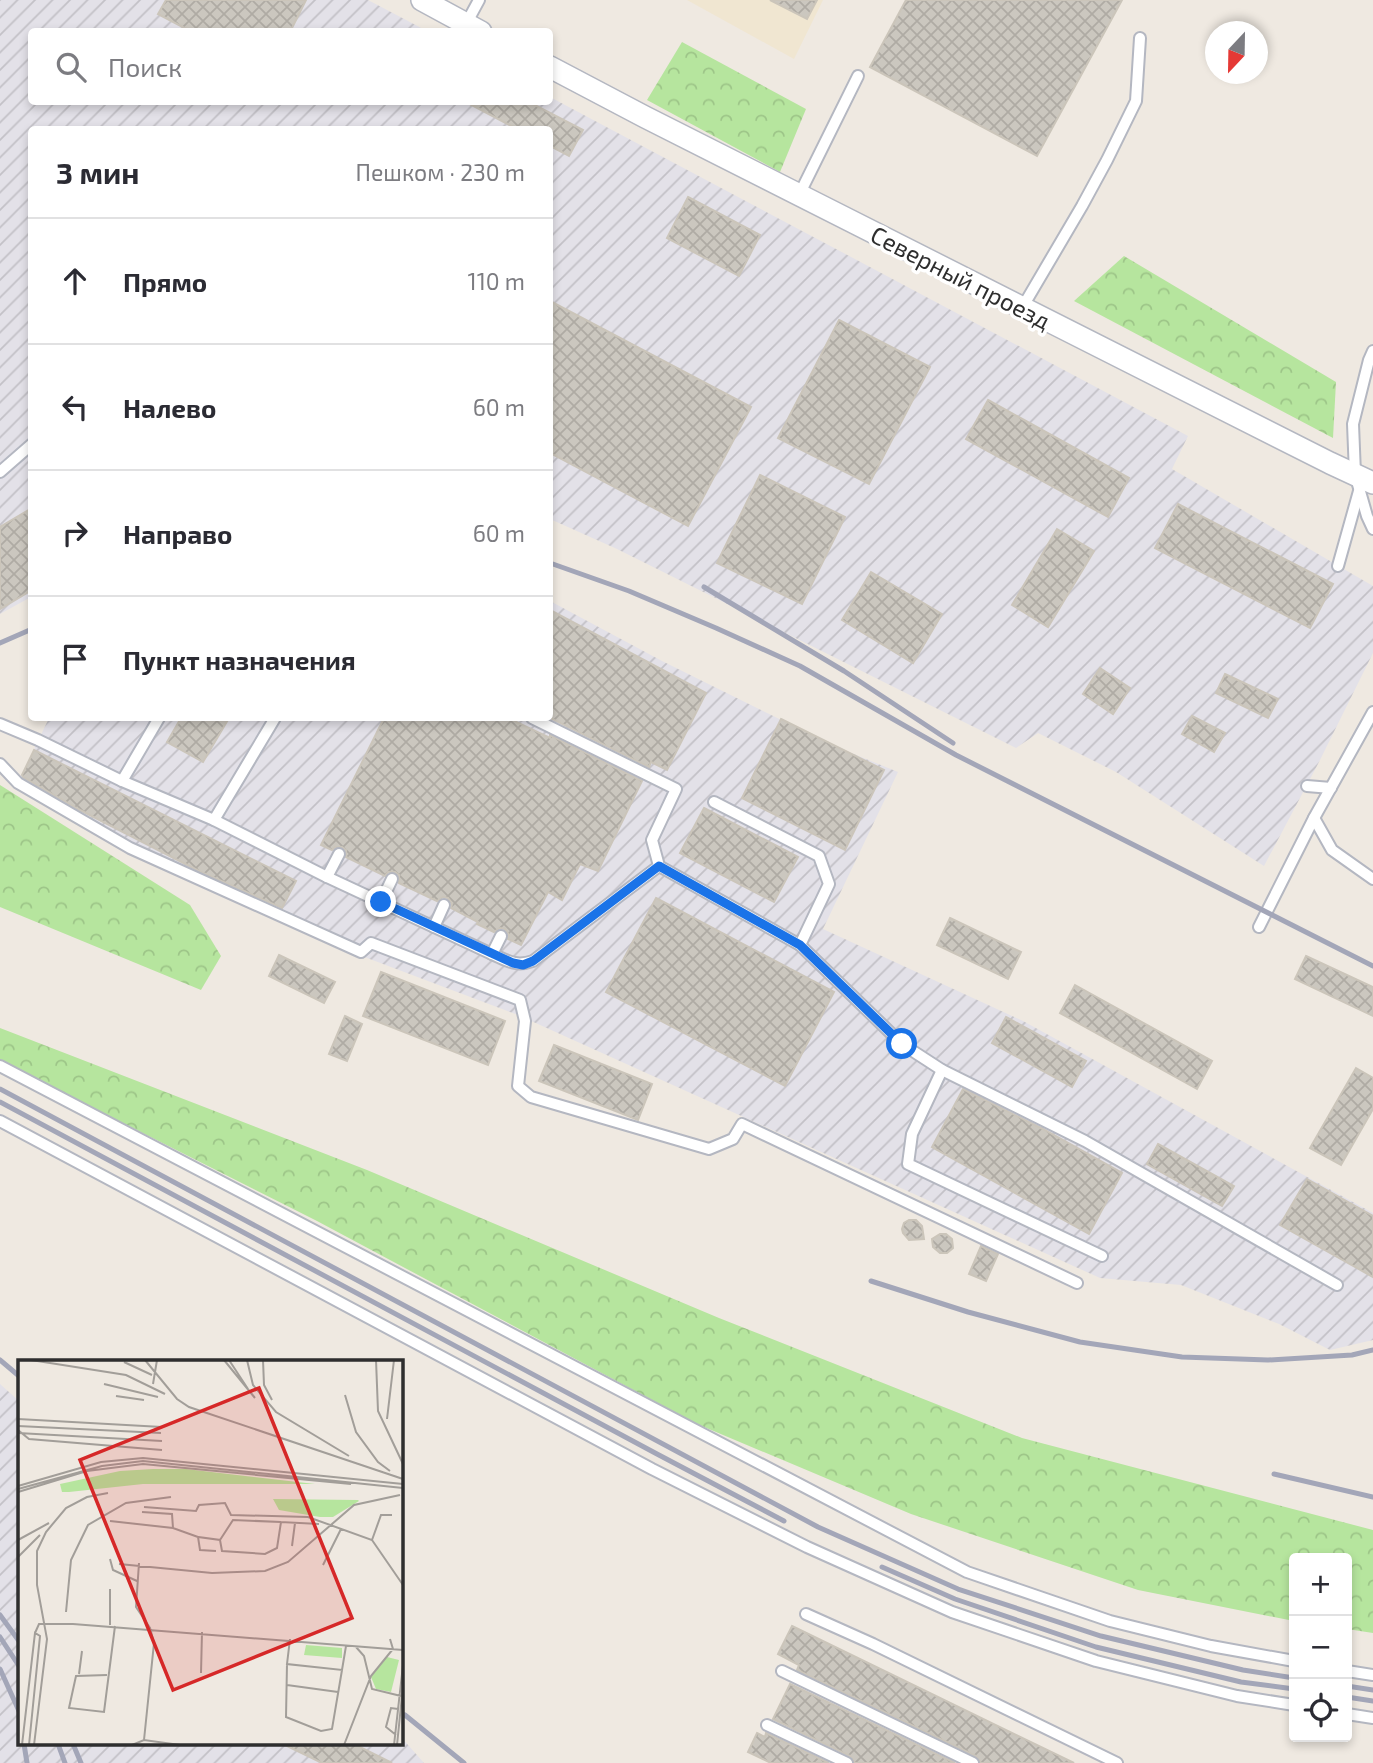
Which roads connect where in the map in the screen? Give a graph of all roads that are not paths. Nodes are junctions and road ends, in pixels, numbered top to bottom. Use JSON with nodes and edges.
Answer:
{"nodes":[{"id":1,"x":422,"y":0,"type":"edge"},
{"id":2,"x":479,"y":0,"type":"edge"},
{"id":3,"x":473,"y":28,"type":"edge"},
{"id":4,"x":1140,"y":38,"type":"dead end"},
{"id":5,"x":553,"y":70,"type":"edge"},
{"id":6,"x":858,"y":76,"type":"dead end"},
{"id":7,"x":799,"y":195,"type":"junction"},
{"id":8,"x":1022,"y":307,"type":"junction"},
{"id":9,"x":1373,"y":351,"type":"edge"},
{"id":10,"x":28,"y":448,"type":"edge"},
{"id":11,"x":0,"y":472,"type":"edge"},
{"id":12,"x":1362,"y":482,"type":"edge"},
{"id":13,"x":1373,"y":529,"type":"edge"},
{"id":14,"x":1338,"y":566,"type":"dead end"},
{"id":15,"x":1373,"y":712,"type":"edge"},
{"id":16,"x":157,"y":721,"type":"edge"},
{"id":17,"x":273,"y":721,"type":"edge"},
{"id":18,"x":533,"y":722,"type":"edge"},
{"id":19,"x":0,"y":723,"type":"edge"},
{"id":20,"x":0,"y":764,"type":"edge"},
{"id":21,"x":122,"y":781,"type":"junction"},
{"id":22,"x":1307,"y":786,"type":"dead end"},
{"id":23,"x":1331,"y":788,"type":"junction"},
{"id":24,"x":714,"y":802,"type":"dead end"},
{"id":25,"x":1314,"y":818,"type":"junction"},
{"id":26,"x":214,"y":820,"type":"junction"},
{"id":27,"x":339,"y":854,"type":"dead end"},
{"id":28,"x":659,"y":866,"type":"junction"},
{"id":29,"x":327,"y":877,"type":"junction"},
{"id":30,"x":392,"y":879,"type":"dead end"},
{"id":31,"x":1373,"y":879,"type":"edge"},
{"id":32,"x":381,"y":902,"type":"junction"},
{"id":33,"x":443,"y":905,"type":"dead end"},
{"id":34,"x":434,"y":927,"type":"junction"},
{"id":35,"x":1259,"y":927,"type":"dead end"},
{"id":36,"x":501,"y":936,"type":"dead end"},
{"id":37,"x":800,"y":945,"type":"junction"},
{"id":38,"x":492,"y":954,"type":"junction"},
{"id":39,"x":0,"y":1066,"type":"edge"},
{"id":40,"x":942,"y":1070,"type":"junction"},
{"id":41,"x":0,"y":1121,"type":"edge"},
{"id":42,"x":1102,"y":1256,"type":"dead end"},
{"id":43,"x":1077,"y":1283,"type":"dead end"},
{"id":44,"x":1338,"y":1284,"type":"dead end"},
{"id":45,"x":806,"y":1614,"type":"dead end"},
{"id":46,"x":1289,"y":1660,"type":"edge"},
{"id":47,"x":782,"y":1671,"type":"dead end"},
{"id":48,"x":1352,"y":1672,"type":"edge"},
{"id":49,"x":1373,"y":1675,"type":"edge"},
{"id":50,"x":1289,"y":1704,"type":"edge"},
{"id":51,"x":1352,"y":1715,"type":"edge"},
{"id":52,"x":1373,"y":1718,"type":"edge"},
{"id":53,"x":767,"y":1726,"type":"dead end"},
{"id":54,"x":847,"y":1763,"type":"edge"},
{"id":55,"x":973,"y":1763,"type":"edge"},
{"id":56,"x":1117,"y":1763,"type":"edge"}],
"edges":[{"from":1,"to":3,"type":"street"},
{"from":2,"to":3,"type":"lane"},
{"from":4,"to":8,"type":"lane"},
{"from":5,"to":7,"type":"street","name":"Северный проезд"},
{"from":6,"to":7,"type":"lane"},
{"from":7,"to":8,"type":"street","name":"Северный проезд"},
{"from":8,"to":12,"type":"street","name":"Северный проезд"},
{"from":9,"to":12,"type":"lane"},
{"from":10,"to":11,"type":"lane"},
{"from":12,"to":13,"type":"lane"},
{"from":12,"to":14,"type":"lane"},
{"from":15,"to":23,"type":"lane"},
{"from":16,"to":21,"type":"lane"},
{"from":17,"to":26,"type":"lane"},
{"from":18,"to":28,"type":"lane"},
{"from":19,"to":21,"type":"lane"},
{"from":20,"to":43,"type":"lane"},
{"from":21,"to":26,"type":"lane"},
{"from":22,"to":23,"type":"lane"},
{"from":23,"to":25,"type":"lane"},
{"from":24,"to":37,"type":"lane"},
{"from":25,"to":31,"type":"lane"},
{"from":25,"to":35,"type":"lane"},
{"from":26,"to":29,"type":"lane"},
{"from":27,"to":29,"type":"lane"},
{"from":28,"to":37,"type":"lane"},
{"from":28,"to":38,"type":"lane"},
{"from":29,"to":32,"type":"lane"},
{"from":30,"to":32,"type":"lane"},
{"from":32,"to":34,"type":"lane"},
{"from":33,"to":34,"type":"lane"},
{"from":34,"to":38,"type":"lane"},
{"from":36,"to":38,"type":"lane"},
{"from":37,"to":40,"type":"lane"},
{"from":39,"to":46,"type":"lane"},
{"from":40,"to":42,"type":"lane"},
{"from":40,"to":44,"type":"lane"},
{"from":41,"to":50,"type":"lane"},
{"from":45,"to":56,"type":"lane"},
{"from":47,"to":55,"type":"lane"},
{"from":48,"to":49,"type":"lane"},
{"from":51,"to":52,"type":"lane"},
{"from":53,"to":54,"type":"lane"}]}
